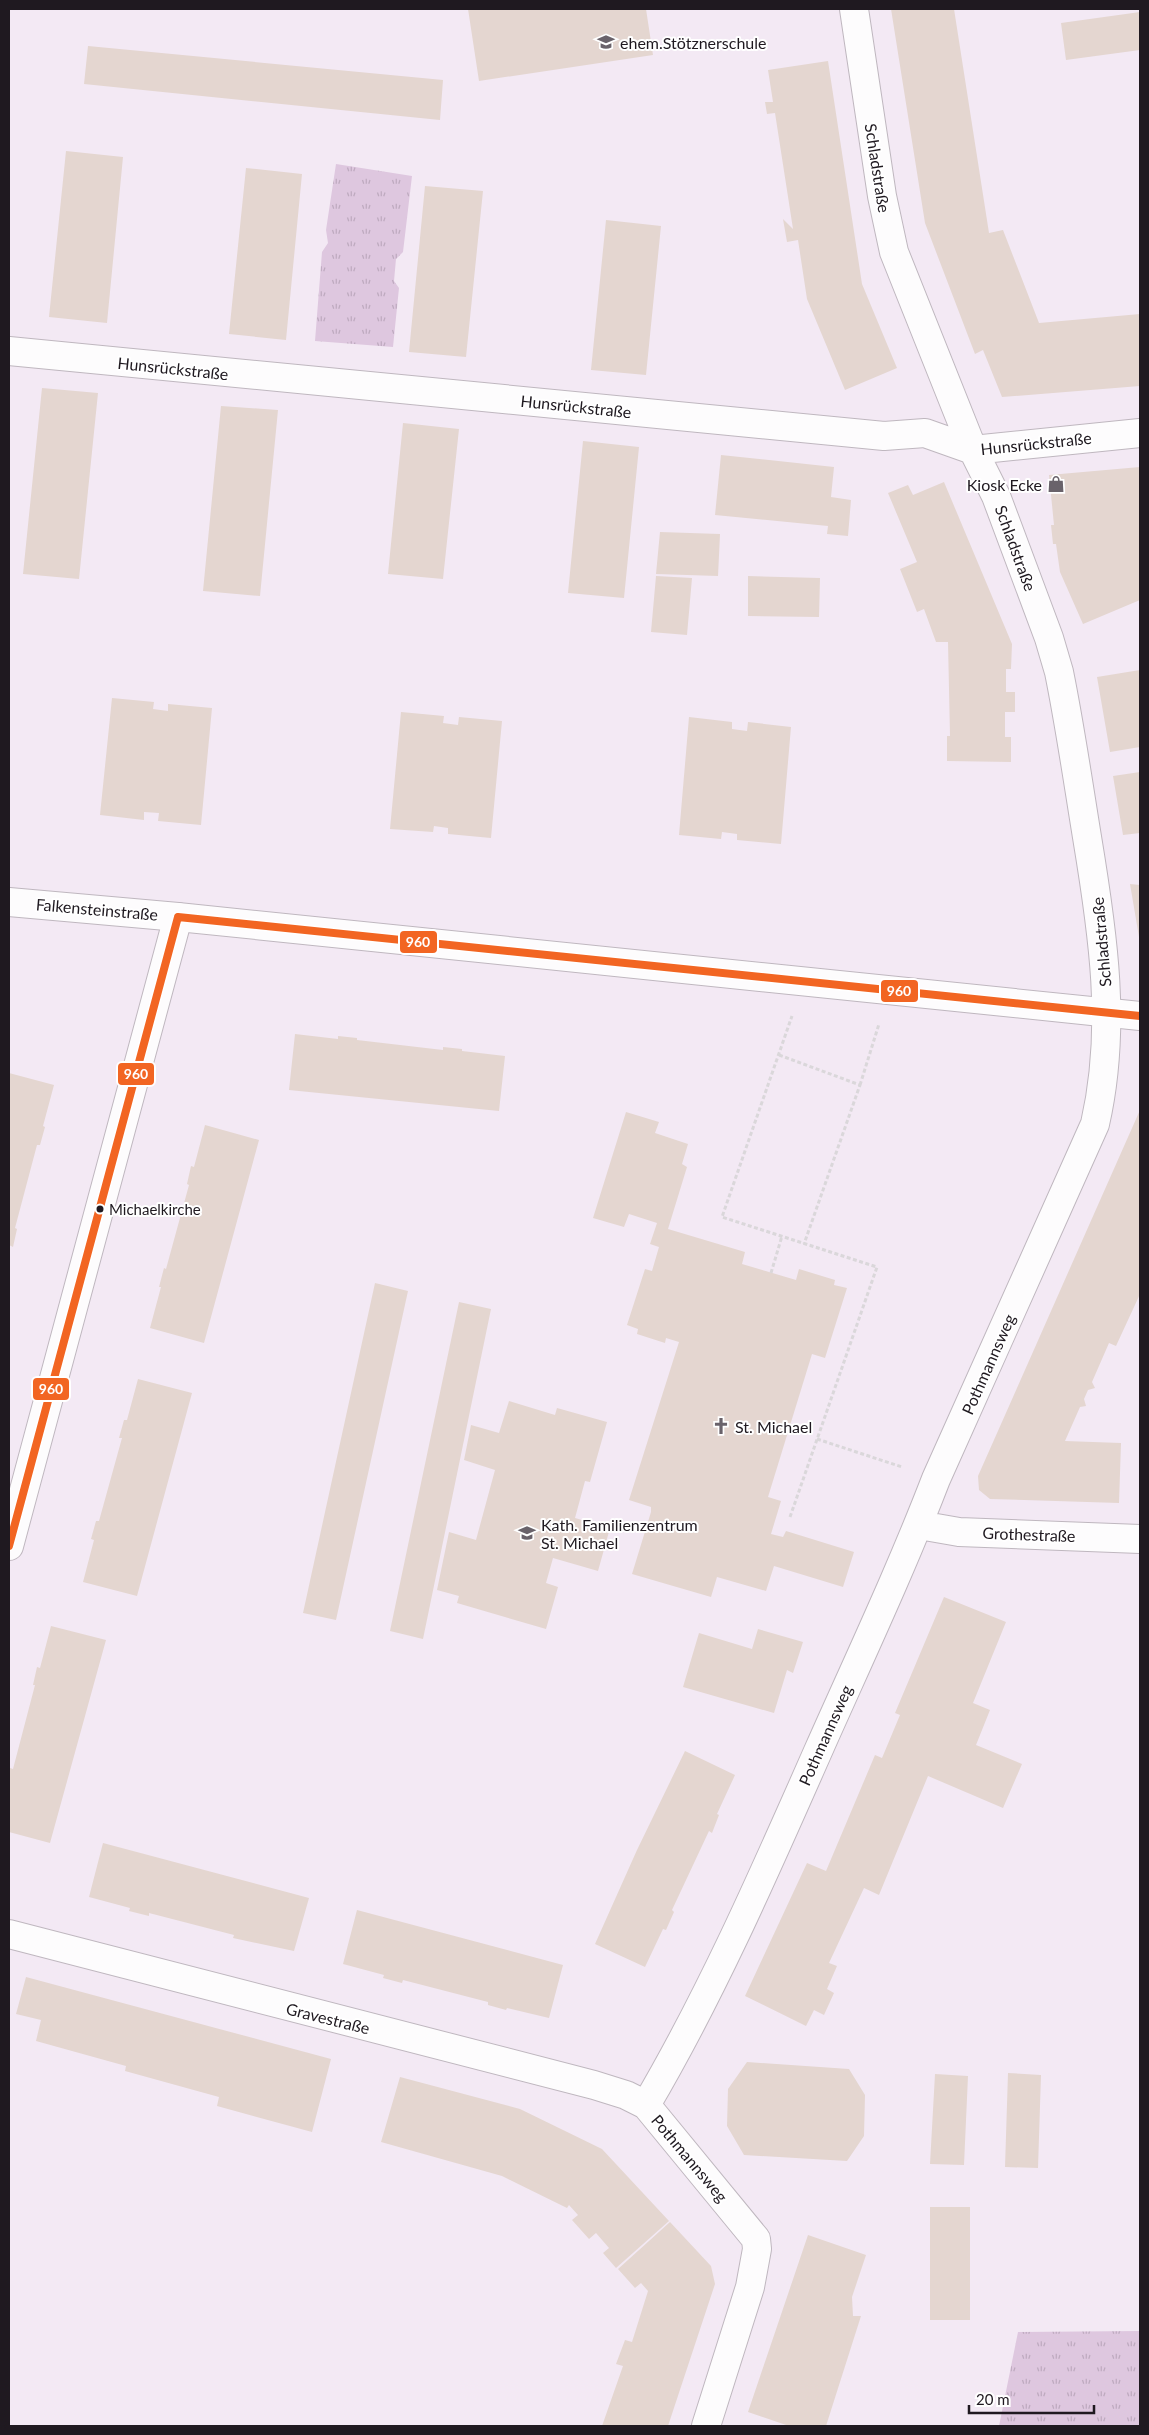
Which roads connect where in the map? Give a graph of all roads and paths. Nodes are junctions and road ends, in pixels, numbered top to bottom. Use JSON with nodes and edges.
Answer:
{"nodes":[{"id":1,"x":854,"y":9,"type":"edge"},
{"id":2,"x":9,"y":351,"type":"edge"},
{"id":3,"x":1140,"y":433,"type":"edge"},
{"id":4,"x":973,"y":450,"type":"junction"},
{"id":5,"x":9,"y":902,"type":"edge"},
{"id":6,"x":178,"y":917,"type":"junction"},
{"id":7,"x":890,"y":991,"type":"junction"},
{"id":8,"x":1106,"y":1013,"type":"junction"},
{"id":9,"x":1140,"y":1016,"type":"edge"},
{"id":10,"x":860,"y":1085,"type":"junction"},
{"id":11,"x":782,"y":1236,"type":"junction"},
{"id":12,"x":804,"y":1244,"type":"junction"},
{"id":13,"x":771,"y":1273,"type":"dead end"},
{"id":14,"x":817,"y":1439,"type":"junction"},
{"id":15,"x":936,"y":1479,"type":"junction"},
{"id":16,"x":790,"y":1517,"type":"dead end"},
{"id":17,"x":918,"y":1524,"type":"junction"},
{"id":18,"x":1140,"y":1539,"type":"edge"},
{"id":19,"x":9,"y":1546,"type":"edge"},
{"id":20,"x":9,"y":1934,"type":"edge"},
{"id":21,"x":646,"y":2105,"type":"junction"},
{"id":22,"x":706,"y":2426,"type":"edge"}],
"edges":[{"from":1,"to":4,"type":"street","name":"Schladstraße"},
{"from":2,"to":4,"type":"street","name":"Hunsrückstraße"},
{"from":3,"to":4,"type":"street","name":"Hunsrückstraße"},
{"from":4,"to":8,"type":"street","name":"Schladstraße"},
{"from":5,"to":6,"type":"street","name":"Falkensteinstraße"},
{"from":6,"to":7,"type":"street","name":"Falkensteinstraße"},
{"from":6,"to":19,"type":"street"},
{"from":7,"to":8,"type":"street","name":"Falkensteinstraße"},
{"from":7,"to":10,"type":"path"},
{"from":8,"to":9,"type":"street","name":"Falkensteinstraße"},
{"from":8,"to":15,"type":"street","name":"Pothmannsweg"},
{"from":10,"to":11,"type":"path"},
{"from":10,"to":12,"type":"path"},
{"from":11,"to":12,"type":"path"},
{"from":11,"to":13,"type":"path"},
{"from":12,"to":14,"type":"path"},
{"from":14,"to":15,"type":"path"},
{"from":14,"to":16,"type":"path"},
{"from":15,"to":17,"type":"street","name":"Pothmannsweg"},
{"from":17,"to":18,"type":"street","name":"Grothestraße"},
{"from":17,"to":21,"type":"street","name":"Pothmannsweg"},
{"from":20,"to":21,"type":"street","name":"Gravestraße"},
{"from":21,"to":22,"type":"street","name":"Pothmannsweg"}]}
